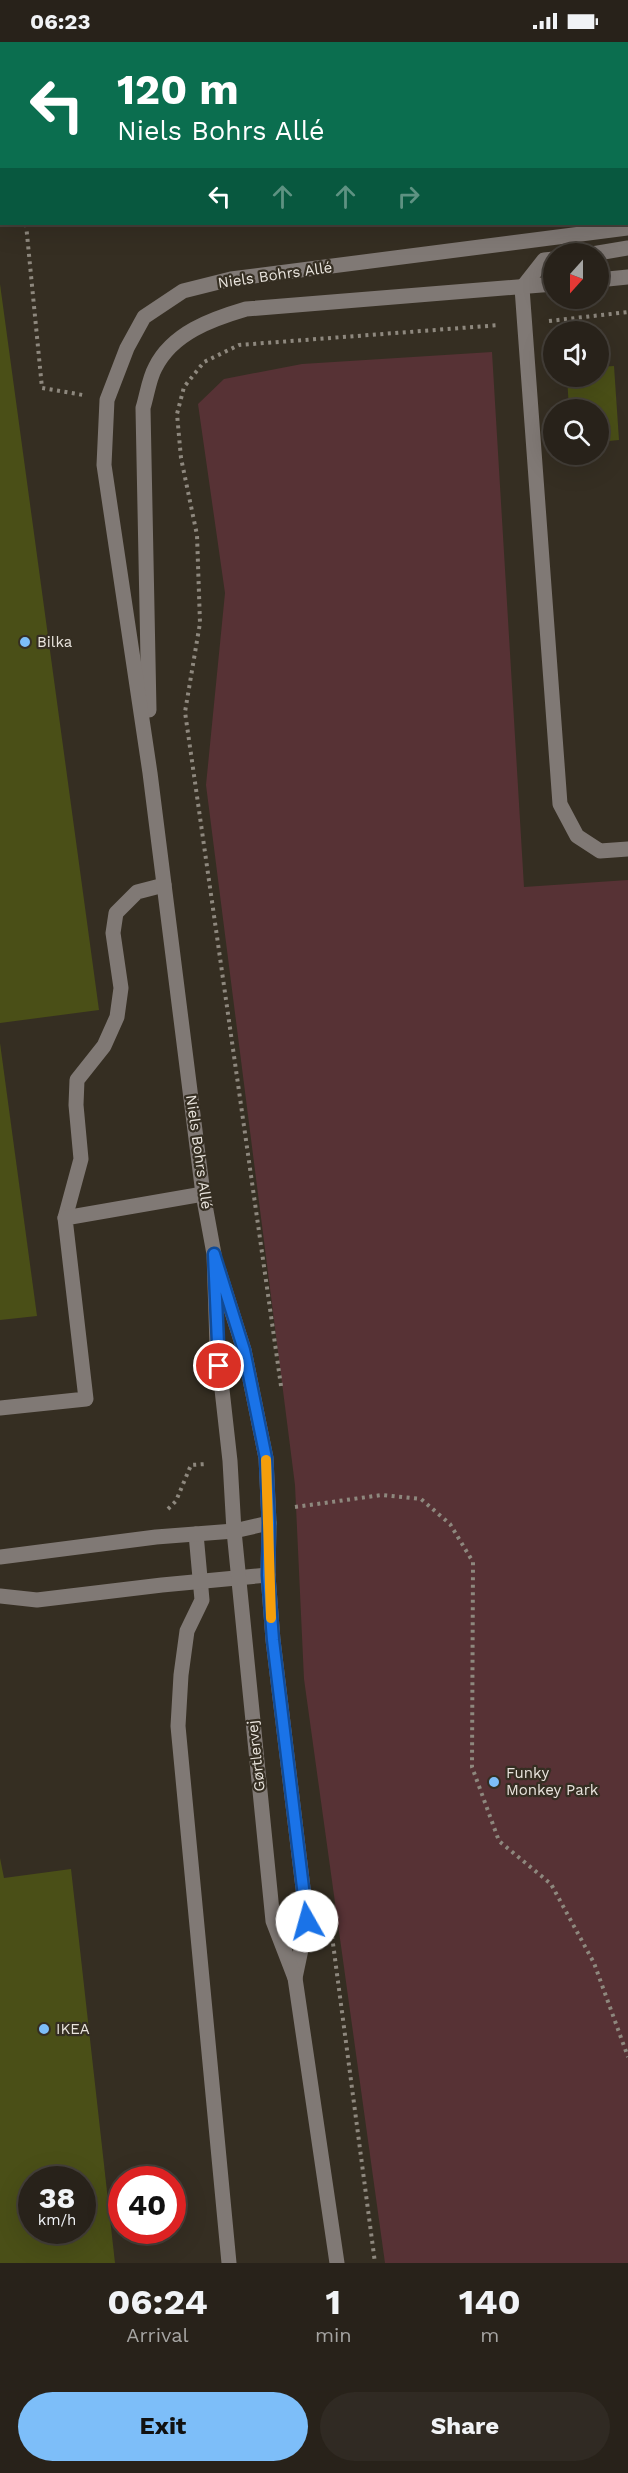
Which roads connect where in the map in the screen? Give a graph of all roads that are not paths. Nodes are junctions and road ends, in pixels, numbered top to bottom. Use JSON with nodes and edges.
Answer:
{"nodes":[{"id":1,"x":628,"y":228,"type":"edge"},
{"id":2,"x":628,"y":248,"type":"edge"},
{"id":3,"x":609,"y":251,"type":"edge"},
{"id":4,"x":543,"y":261,"type":"edge"},
{"id":5,"x":628,"y":277,"type":"edge"},
{"id":6,"x":609,"y":279,"type":"edge"},
{"id":7,"x":543,"y":285,"type":"edge"},
{"id":8,"x":522,"y":288,"type":"junction"},
{"id":9,"x":150,"y":774,"type":"junction"},
{"id":10,"x":628,"y":849,"type":"edge"},
{"id":11,"x":164,"y":885,"type":"junction"},
{"id":12,"x":203,"y":1194,"type":"junction"},
{"id":13,"x":65,"y":1218,"type":"junction"},
{"id":14,"x":214,"y":1254,"type":"junction"},
{"id":15,"x":0,"y":1408,"type":"edge"},
{"id":16,"x":269,"y":1523,"type":"junction"},
{"id":17,"x":234,"y":1531,"type":"junction"},
{"id":18,"x":196,"y":1534,"type":"junction"},
{"id":19,"x":0,"y":1557,"type":"edge"},
{"id":20,"x":268,"y":1575,"type":"junction"},
{"id":21,"x":239,"y":1578,"type":"junction"},
{"id":22,"x":201,"y":1581,"type":"junction"},
{"id":23,"x":0,"y":1596,"type":"edge"},
{"id":24,"x":295,"y":1978,"type":"junction"},
{"id":25,"x":229,"y":2263,"type":"edge"},
{"id":26,"x":337,"y":2263,"type":"edge"}],
"edges":[{"from":1,"to":9,"type":"street","name":"Niels Bohrs Allé"},
{"from":2,"to":3,"type":"street"},
{"from":4,"to":8,"type":"street"},
{"from":5,"to":6,"type":"street"},
{"from":7,"to":8,"type":"street","name":"Niels Bohrs Allé"},
{"from":8,"to":9,"type":"street","name":"Niels Bohrs Allé"},
{"from":8,"to":10,"type":"street"},
{"from":9,"to":11,"type":"street","name":"Niels Bohrs Allé"},
{"from":11,"to":12,"type":"street","name":"Niels Bohrs Allé"},
{"from":11,"to":13,"type":"street"},
{"from":12,"to":13,"type":"street"},
{"from":12,"to":14,"type":"street","name":"Niels Bohrs Allé"},
{"from":13,"to":15,"type":"street"},
{"from":14,"to":16,"type":"street","name":"Gørtlervej"},
{"from":14,"to":17,"type":"street","name":"Niels Bohrs Allé"},
{"from":16,"to":17,"type":"street"},
{"from":16,"to":20,"type":"street","name":"Gørtlervej"},
{"from":17,"to":18,"type":"street"},
{"from":17,"to":21,"type":"street","name":"Gørtlervej"},
{"from":18,"to":19,"type":"street"},
{"from":18,"to":22,"type":"street"},
{"from":20,"to":21,"type":"street"},
{"from":20,"to":24,"type":"street","name":"Gørtlervej"},
{"from":21,"to":22,"type":"street"},
{"from":21,"to":24,"type":"street","name":"Gørtlervej"},
{"from":22,"to":23,"type":"street"},
{"from":22,"to":25,"type":"street"},
{"from":24,"to":26,"type":"street","name":"Gørtlervej"}]}
